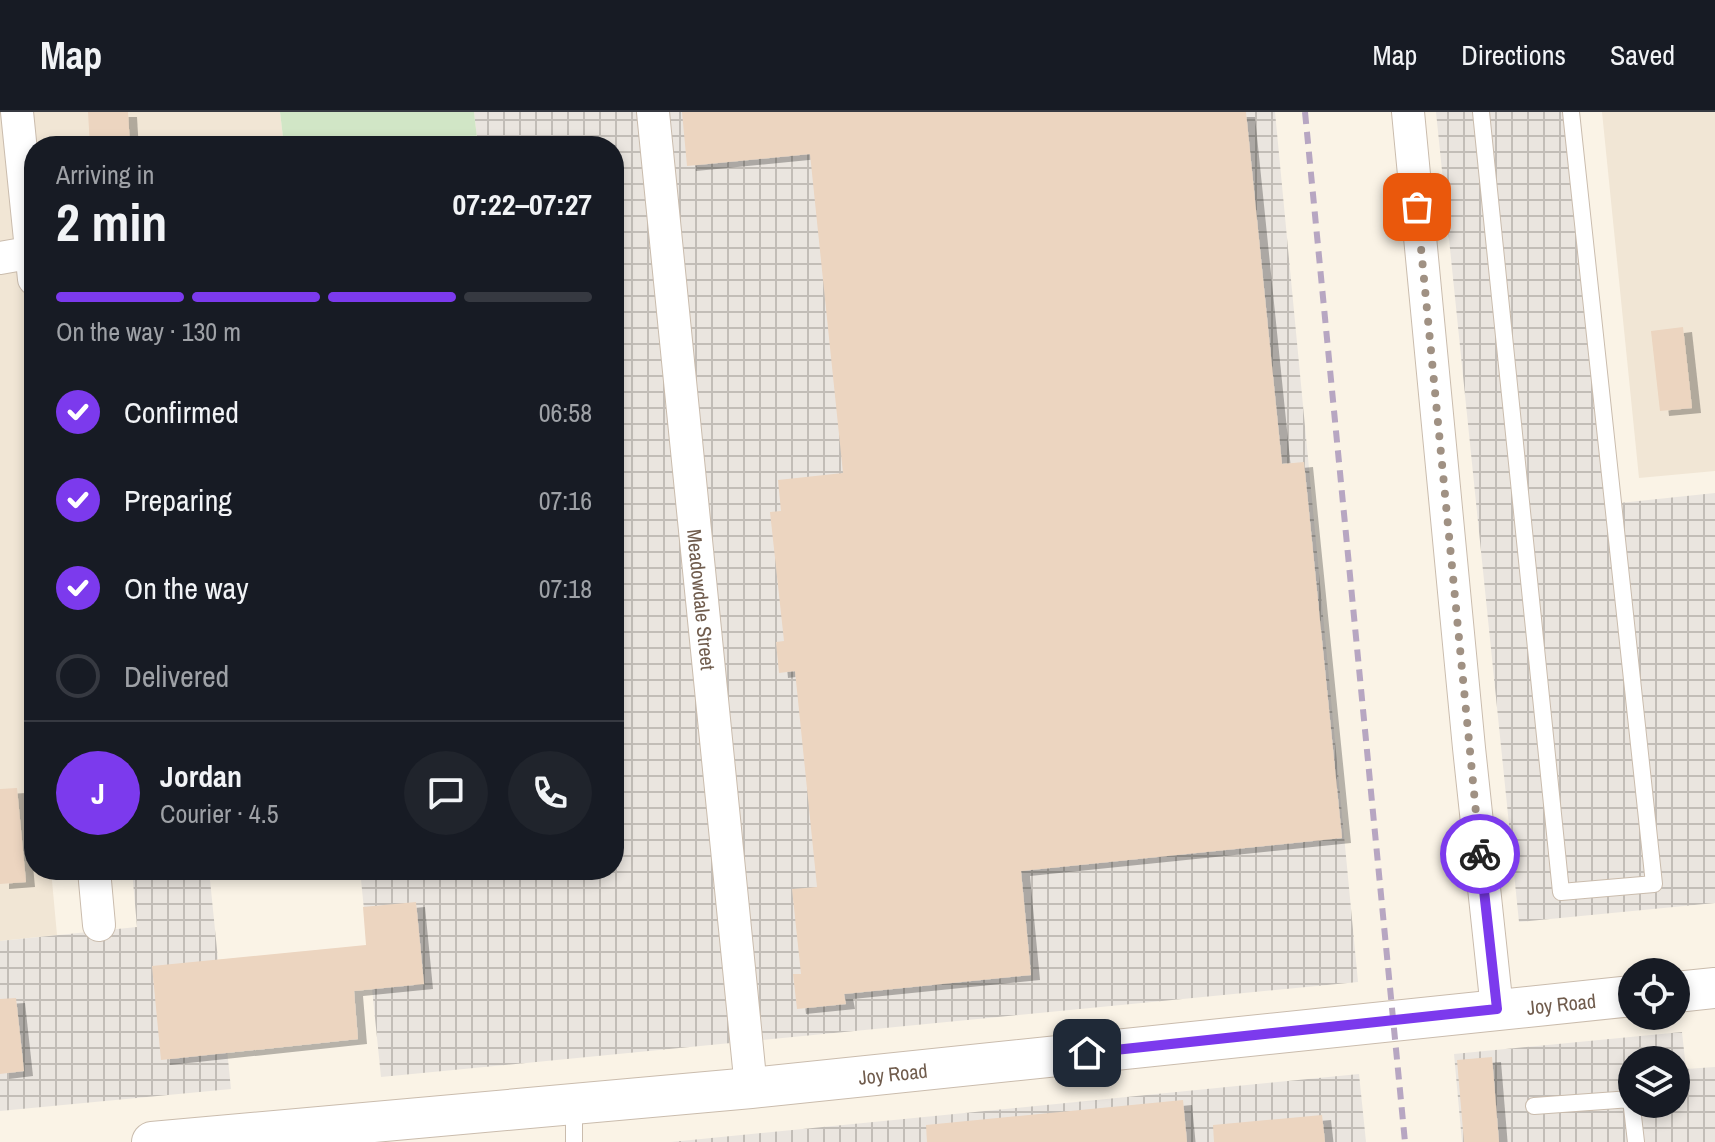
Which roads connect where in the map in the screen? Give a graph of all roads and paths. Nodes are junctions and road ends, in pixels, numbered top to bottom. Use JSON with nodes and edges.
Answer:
{"nodes":[{"id":1,"x":17,"y":112,"type":"edge"},
{"id":2,"x":653,"y":112,"type":"edge"},
{"id":3,"x":1408,"y":112,"type":"edge"},
{"id":4,"x":1481,"y":112,"type":"edge"},
{"id":5,"x":1571,"y":112,"type":"edge"},
{"id":6,"x":24,"y":242,"type":"edge"},
{"id":7,"x":95,"y":880,"type":"edge"},
{"id":8,"x":99,"y":925,"type":"dead end"},
{"id":9,"x":1715,"y":988,"type":"edge"},
{"id":10,"x":1690,"y":991,"type":"edge"},
{"id":11,"x":1618,"y":997,"type":"edge"},
{"id":12,"x":1497,"y":1009,"type":"junction"},
{"id":13,"x":751,"y":1088,"type":"junction"},
{"id":14,"x":1534,"y":1106,"type":"dead end"},
{"id":15,"x":574,"y":1123,"type":"edge"},
{"id":16,"x":394,"y":1131,"type":"edge"},
{"id":17,"x":152,"y":1142,"type":"edge"},
{"id":18,"x":1636,"y":1142,"type":"edge"}],
"edges":[{"from":1,"to":6,"type":"street"},
{"from":2,"to":13,"type":"street","name":"Meadowdale Street"},
{"from":3,"to":12,"type":"street"},
{"from":4,"to":5,"type":"lane"},
{"from":7,"to":8,"type":"street"},
{"from":9,"to":10,"type":"street"},
{"from":11,"to":12,"type":"street","name":"Joy Road"},
{"from":12,"to":13,"type":"street","name":"Joy Road"},
{"from":13,"to":15,"type":"street","name":"Joy Road"},
{"from":14,"to":18,"type":"lane"},
{"from":15,"to":16,"type":"street","name":"Joy Road"},
{"from":16,"to":17,"type":"street","name":"Joy Road"}]}
